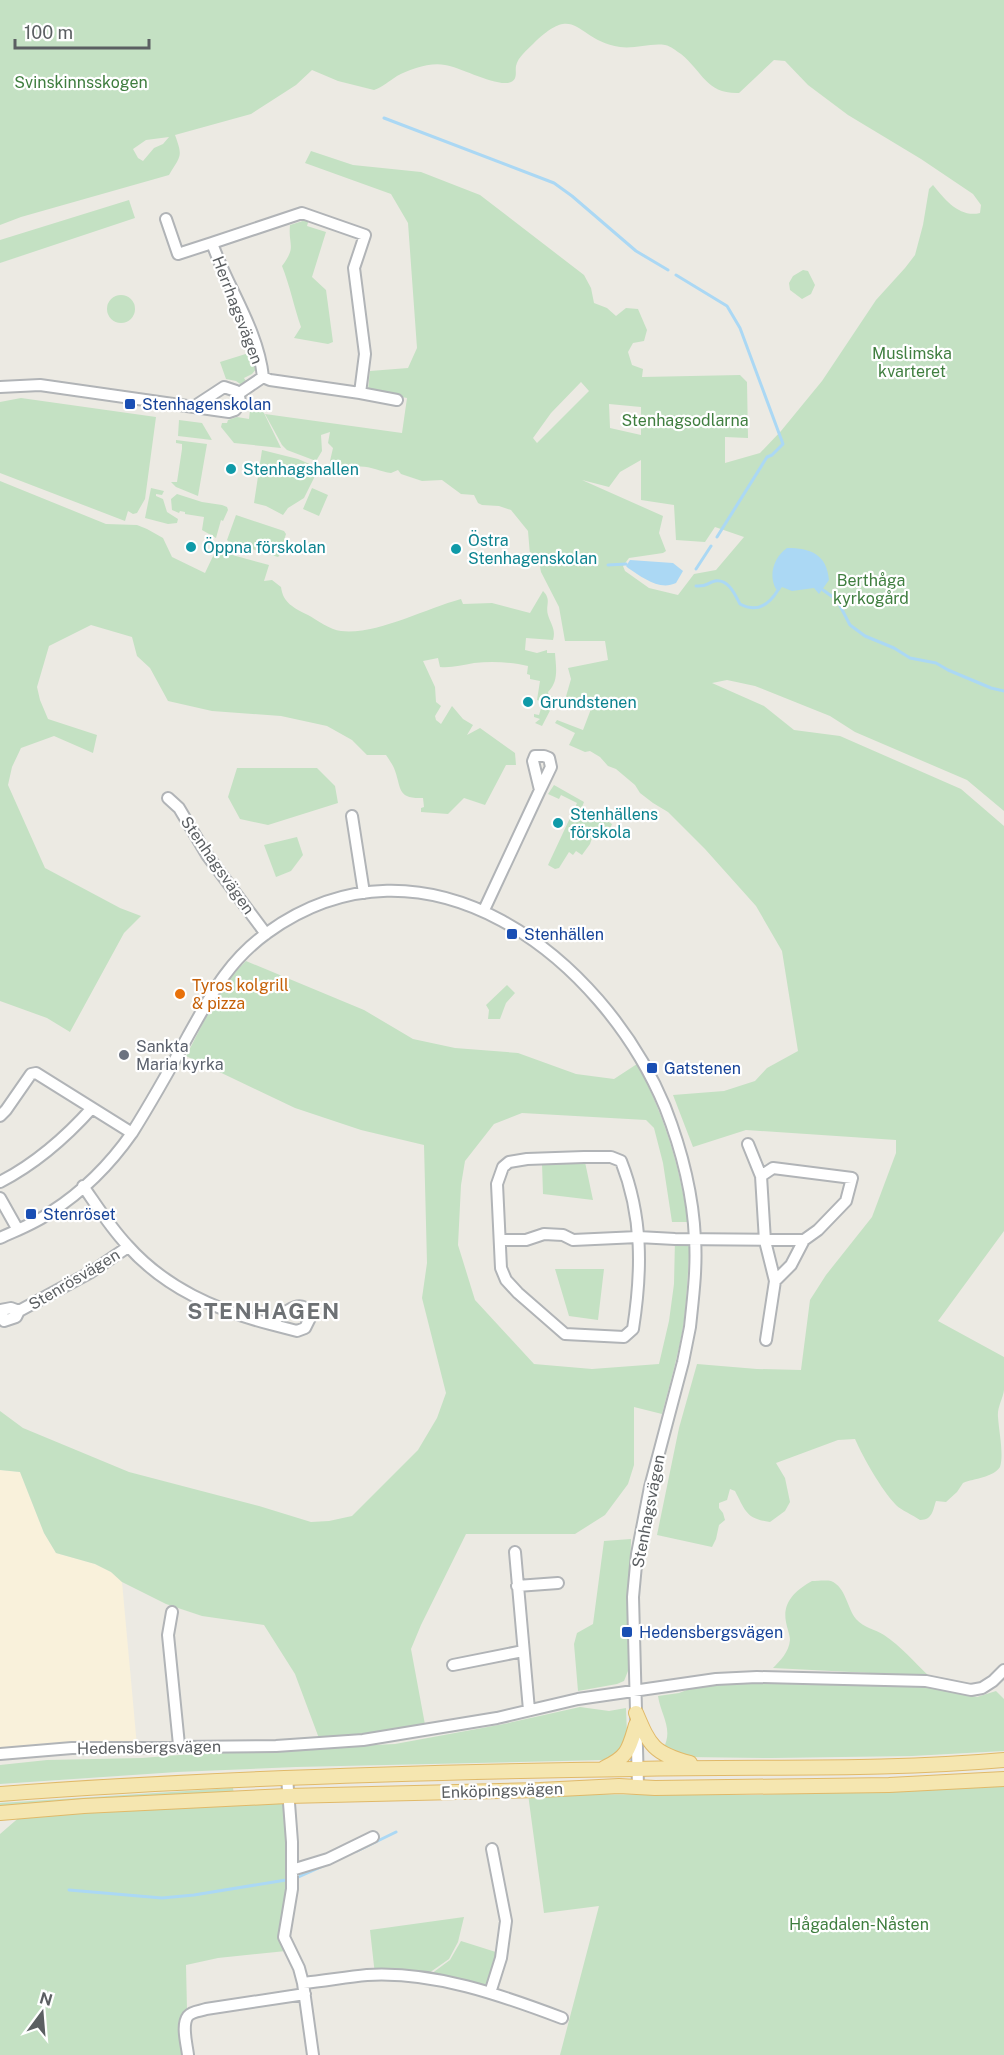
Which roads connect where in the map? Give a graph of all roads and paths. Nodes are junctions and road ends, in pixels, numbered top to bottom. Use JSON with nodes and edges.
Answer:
{"nodes":[{"id":1,"x":166,"y":219,"type":"dead end"},
{"id":2,"x":212,"y":243,"type":"junction"},
{"id":3,"x":262,"y":377,"type":"junction"},
{"id":4,"x":0,"y":387,"type":"edge"},
{"id":5,"x":360,"y":393,"type":"junction"},
{"id":6,"x":238,"y":394,"type":"junction"},
{"id":7,"x":397,"y":400,"type":"dead end"},
{"id":8,"x":195,"y":406,"type":"junction"},
{"id":9,"x":540,"y":790,"type":"dead end"},
{"id":10,"x":168,"y":798,"type":"dead end"},
{"id":11,"x":352,"y":816,"type":"dead end"},
{"id":12,"x":364,"y":893,"type":"junction"},
{"id":13,"x":484,"y":910,"type":"junction"},
{"id":14,"x":266,"y":934,"type":"junction"},
{"id":15,"x":92,"y":1108,"type":"junction"},
{"id":16,"x":0,"y":1116,"type":"edge"},
{"id":17,"x":132,"y":1133,"type":"junction"},
{"id":18,"x":748,"y":1144,"type":"dead end"},
{"id":19,"x":761,"y":1176,"type":"junction"},
{"id":20,"x":0,"y":1182,"type":"edge"},
{"id":21,"x":83,"y":1186,"type":"junction"},
{"id":22,"x":0,"y":1198,"type":"edge"},
{"id":23,"x":18,"y":1230,"type":"junction"},
{"id":24,"x":638,"y":1237,"type":"junction"},
{"id":25,"x":0,"y":1238,"type":"edge"},
{"id":26,"x":696,"y":1239,"type":"junction"},
{"id":27,"x":500,"y":1240,"type":"junction"},
{"id":28,"x":804,"y":1240,"type":"junction"},
{"id":29,"x":765,"y":1241,"type":"junction"},
{"id":30,"x":128,"y":1247,"type":"junction"},
{"id":31,"x":775,"y":1281,"type":"junction"},
{"id":32,"x":19,"y":1311,"type":"dead end"},
{"id":33,"x":270,"y":1324,"type":"dead end"},
{"id":34,"x":766,"y":1340,"type":"dead end"},
{"id":35,"x":515,"y":1552,"type":"dead end"},
{"id":36,"x":558,"y":1583,"type":"dead end"},
{"id":37,"x":517,"y":1587,"type":"junction"},
{"id":38,"x":172,"y":1612,"type":"dead end"},
{"id":39,"x":523,"y":1651,"type":"junction"},
{"id":40,"x":453,"y":1665,"type":"dead end"},
{"id":41,"x":1004,"y":1670,"type":"edge"},
{"id":42,"x":635,"y":1690,"type":"junction"},
{"id":43,"x":529,"y":1710,"type":"junction"},
{"id":44,"x":636,"y":1719,"type":"junction"},
{"id":45,"x":179,"y":1745,"type":"junction"},
{"id":46,"x":0,"y":1754,"type":"edge"},
{"id":47,"x":1004,"y":1760,"type":"edge"},
{"id":48,"x":706,"y":1768,"type":"junction"},
{"id":49,"x":638,"y":1769,"type":"junction"},
{"id":50,"x":600,"y":1770,"type":"junction"},
{"id":51,"x":287,"y":1777,"type":"junction"},
{"id":52,"x":1004,"y":1779,"type":"edge"},
{"id":53,"x":638,"y":1786,"type":"junction"},
{"id":54,"x":0,"y":1794,"type":"edge"},
{"id":55,"x":287,"y":1796,"type":"junction"},
{"id":56,"x":0,"y":1813,"type":"edge"},
{"id":57,"x":373,"y":1837,"type":"dead end"},
{"id":58,"x":492,"y":1849,"type":"dead end"},
{"id":59,"x":292,"y":1870,"type":"junction"},
{"id":60,"x":304,"y":1989,"type":"junction"},
{"id":61,"x":490,"y":1993,"type":"junction"},
{"id":62,"x":562,"y":2018,"type":"dead end"},
{"id":63,"x":188,"y":2055,"type":"edge"},
{"id":64,"x":313,"y":2055,"type":"edge"}],
"edges":[{"from":1,"to":2,"type":"street","name":"Herrhagsvägen"},
{"from":2,"to":3,"type":"street","name":"Herrhagsvägen"},
{"from":2,"to":5,"type":"street","name":"Herrhagsvägen"},
{"from":3,"to":5,"type":"street","name":"Herrhagsvägen"},
{"from":3,"to":6,"type":"street","name":"Herrhagsvägen"},
{"from":4,"to":8,"type":"street","name":"Herrhagsvägen"},
{"from":5,"to":7,"type":"street","name":"Herrhagsvägen"},
{"from":6,"to":8,"type":"street"},
{"from":6,"to":8,"type":"street","name":"Herrhagsvägen"},
{"from":9,"to":13,"type":"street"},
{"from":10,"to":14,"type":"street","name":"Stenhagsvägen"},
{"from":11,"to":12,"type":"street"},
{"from":12,"to":13,"type":"street","name":"Stenhagsvägen"},
{"from":12,"to":14,"type":"street","name":"Stenhagsvägen"},
{"from":13,"to":26,"type":"street","name":"Stenhagsvägen"},
{"from":14,"to":17,"type":"street","name":"Stenhagsvägen"},
{"from":15,"to":16,"type":"street"},
{"from":15,"to":17,"type":"street"},
{"from":15,"to":20,"type":"street"},
{"from":17,"to":21,"type":"street","name":"Stenhagsvägen"},
{"from":18,"to":19,"type":"street"},
{"from":19,"to":28,"type":"street"},
{"from":19,"to":29,"type":"street"},
{"from":21,"to":23,"type":"street","name":"Stenhagsvägen"},
{"from":21,"to":30,"type":"street","name":"Stenrösvägen"},
{"from":22,"to":23,"type":"street"},
{"from":23,"to":25,"type":"street","name":"Stenhagsvägen"},
{"from":24,"to":26,"type":"street"},
{"from":24,"to":27,"type":"street"},
{"from":24,"to":27,"type":"street"},
{"from":24,"to":27,"type":"street"},
{"from":26,"to":29,"type":"street"},
{"from":26,"to":42,"type":"street","name":"Stenhagsvägen"},
{"from":28,"to":29,"type":"street"},
{"from":28,"to":31,"type":"street"},
{"from":29,"to":31,"type":"street"},
{"from":30,"to":32,"type":"street","name":"Stenrösvägen"},
{"from":30,"to":33,"type":"street","name":"Stenrösvägen"},
{"from":31,"to":34,"type":"street"},
{"from":35,"to":37,"type":"street"},
{"from":36,"to":37,"type":"street"},
{"from":37,"to":39,"type":"street"},
{"from":38,"to":45,"type":"street"},
{"from":39,"to":40,"type":"street"},
{"from":39,"to":43,"type":"street"},
{"from":41,"to":42,"type":"street","name":"Hedensbergsvägen"},
{"from":42,"to":43,"type":"street","name":"Hedensbergsvägen"},
{"from":42,"to":44,"type":"street","name":"Stenhagsvägen"},
{"from":43,"to":45,"type":"street","name":"Hedensbergsvägen"},
{"from":44,"to":48,"type":"main road"},
{"from":44,"to":49,"type":"street","name":"Stenhagsvägen"},
{"from":44,"to":50,"type":"main road"},
{"from":45,"to":46,"type":"street","name":"Hedensbergsvägen"},
{"from":47,"to":48,"type":"main road","name":"Enköpingsvägen"},
{"from":48,"to":49,"type":"main road","name":"Enköpingsvägen"},
{"from":49,"to":50,"type":"main road","name":"Enköpingsvägen"},
{"from":49,"to":53,"type":"street","name":"Stenhagsvägen"},
{"from":50,"to":51,"type":"main road","name":"Enköpingsvägen"},
{"from":51,"to":54,"type":"main road","name":"Enköpingsvägen"},
{"from":51,"to":55,"type":"street"},
{"from":52,"to":53,"type":"main road","name":"Enköpingsvägen"},
{"from":53,"to":55,"type":"main road","name":"Enköpingsvägen"},
{"from":55,"to":56,"type":"main road","name":"Enköpingsvägen"},
{"from":55,"to":59,"type":"street"},
{"from":57,"to":59,"type":"street"},
{"from":58,"to":61,"type":"street"},
{"from":59,"to":60,"type":"street"},
{"from":60,"to":61,"type":"street"},
{"from":60,"to":63,"type":"street"},
{"from":60,"to":64,"type":"street"},
{"from":61,"to":62,"type":"street"}]}
